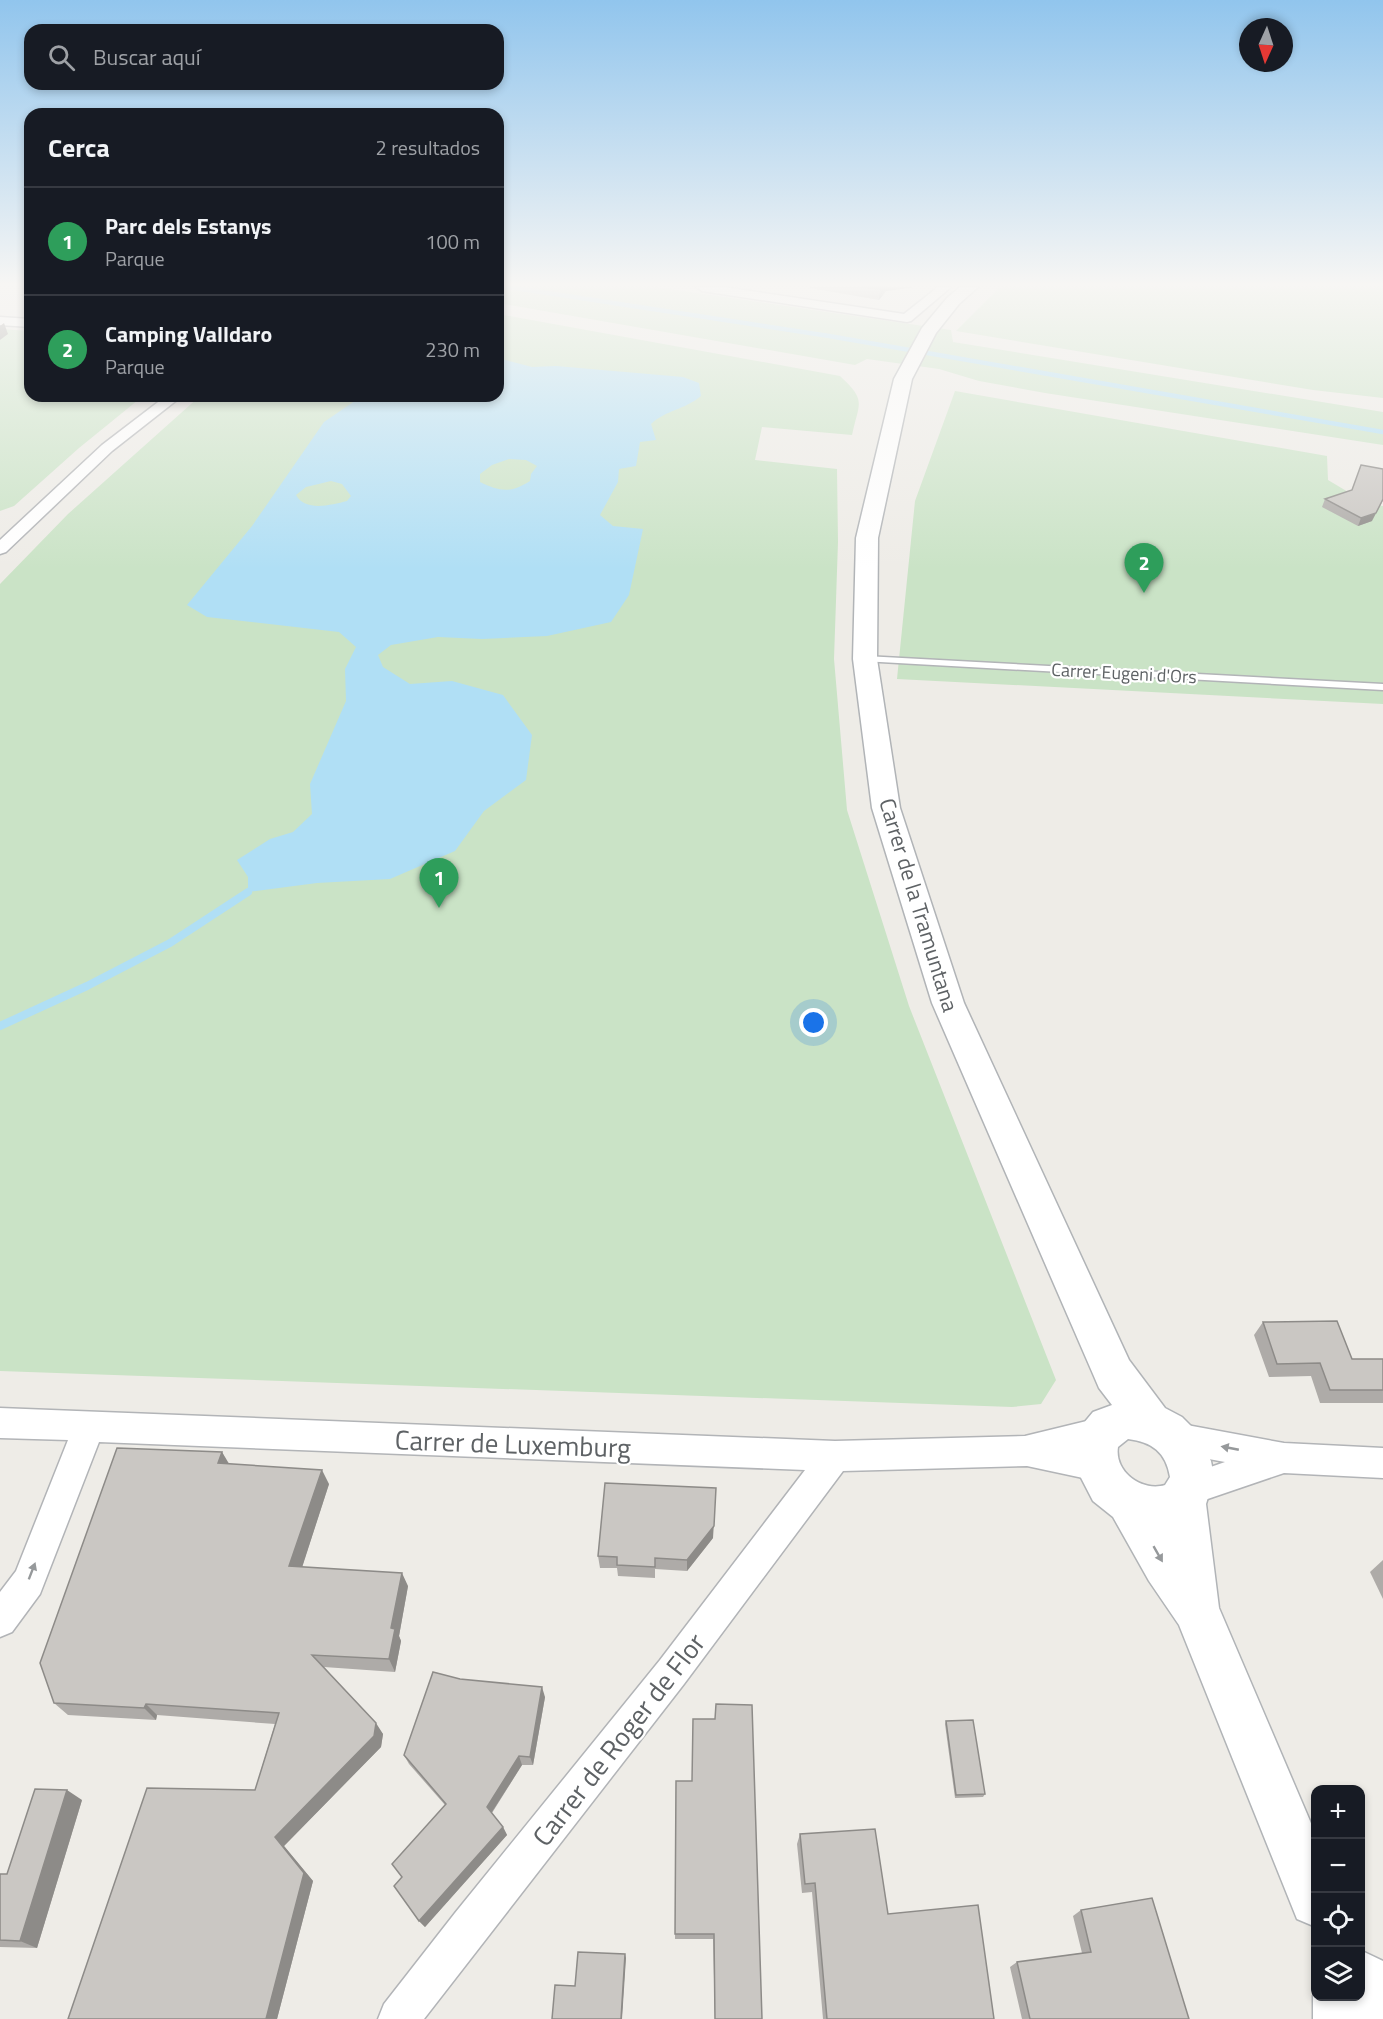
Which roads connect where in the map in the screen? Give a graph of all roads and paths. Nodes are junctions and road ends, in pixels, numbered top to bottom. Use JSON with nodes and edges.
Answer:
{"nodes":[{"id":1,"x":902,"y":381,"type":"edge"},
{"id":2,"x":167,"y":402,"type":"edge"},
{"id":3,"x":0,"y":525,"type":"edge"},
{"id":4,"x":24,"y":525,"type":"junction"},
{"id":5,"x":0,"y":549,"type":"edge"},
{"id":6,"x":865,"y":659,"type":"junction"},
{"id":7,"x":1383,"y":687,"type":"edge"},
{"id":8,"x":0,"y":1423,"type":"edge"},
{"id":9,"x":89,"y":1426,"type":"junction"},
{"id":10,"x":1128,"y":1436,"type":"junction"},
{"id":11,"x":835,"y":1456,"type":"junction"},
{"id":12,"x":1284,"y":1458,"type":"junction"},
{"id":13,"x":1383,"y":1463,"type":"edge"},
{"id":14,"x":1186,"y":1494,"type":"junction"},
{"id":15,"x":1129,"y":1503,"type":"junction"},
{"id":16,"x":1196,"y":1609,"type":"junction"},
{"id":17,"x":0,"y":1620,"type":"edge"},
{"id":18,"x":1313,"y":1893,"type":"edge"},
{"id":19,"x":1365,"y":1982,"type":"edge"},
{"id":20,"x":1383,"y":1998,"type":"edge"},
{"id":21,"x":1341,"y":2001,"type":"edge"},
{"id":22,"x":399,"y":2019,"type":"edge"},
{"id":23,"x":1341,"y":2019,"type":"edge"}],
"edges":[{"from":1,"to":6,"type":"main road","name":"Carrer de la Tramuntana"},
{"from":2,"to":4,"type":"street"},
{"from":3,"to":4,"type":"street"},
{"from":4,"to":5,"type":"street"},
{"from":6,"to":7,"type":"lane","name":"Carrer Eugeni d'Ors"},
{"from":6,"to":10,"type":"main road","name":"Carrer de la Tramuntana"},
{"from":8,"to":9,"type":"street","name":"Carrer de Luxemburg"},
{"from":9,"to":11,"type":"street","name":"Carrer de Luxemburg"},
{"from":17,"to":9,"type":"street","one_way":true},
{"from":10,"to":11,"type":"street","name":"Carrer de Luxemburg"},
{"from":12,"to":10,"type":"street","name":"Carrer de Luxemburg","one_way":true},
{"from":10,"to":14,"type":"main road"},
{"from":10,"to":15,"type":"main road"},
{"from":11,"to":22,"type":"street","name":"Carrer de Roger de Flor"},
{"from":12,"to":13,"type":"street"},
{"from":12,"to":14,"type":"street"},
{"from":14,"to":15,"type":"main road"},
{"from":14,"to":16,"type":"main road"},
{"from":15,"to":16,"type":"main road","one_way":true},
{"from":16,"to":18,"type":"main road"},
{"from":19,"to":20,"type":"main road"},
{"from":21,"to":23,"type":"main road"}]}
